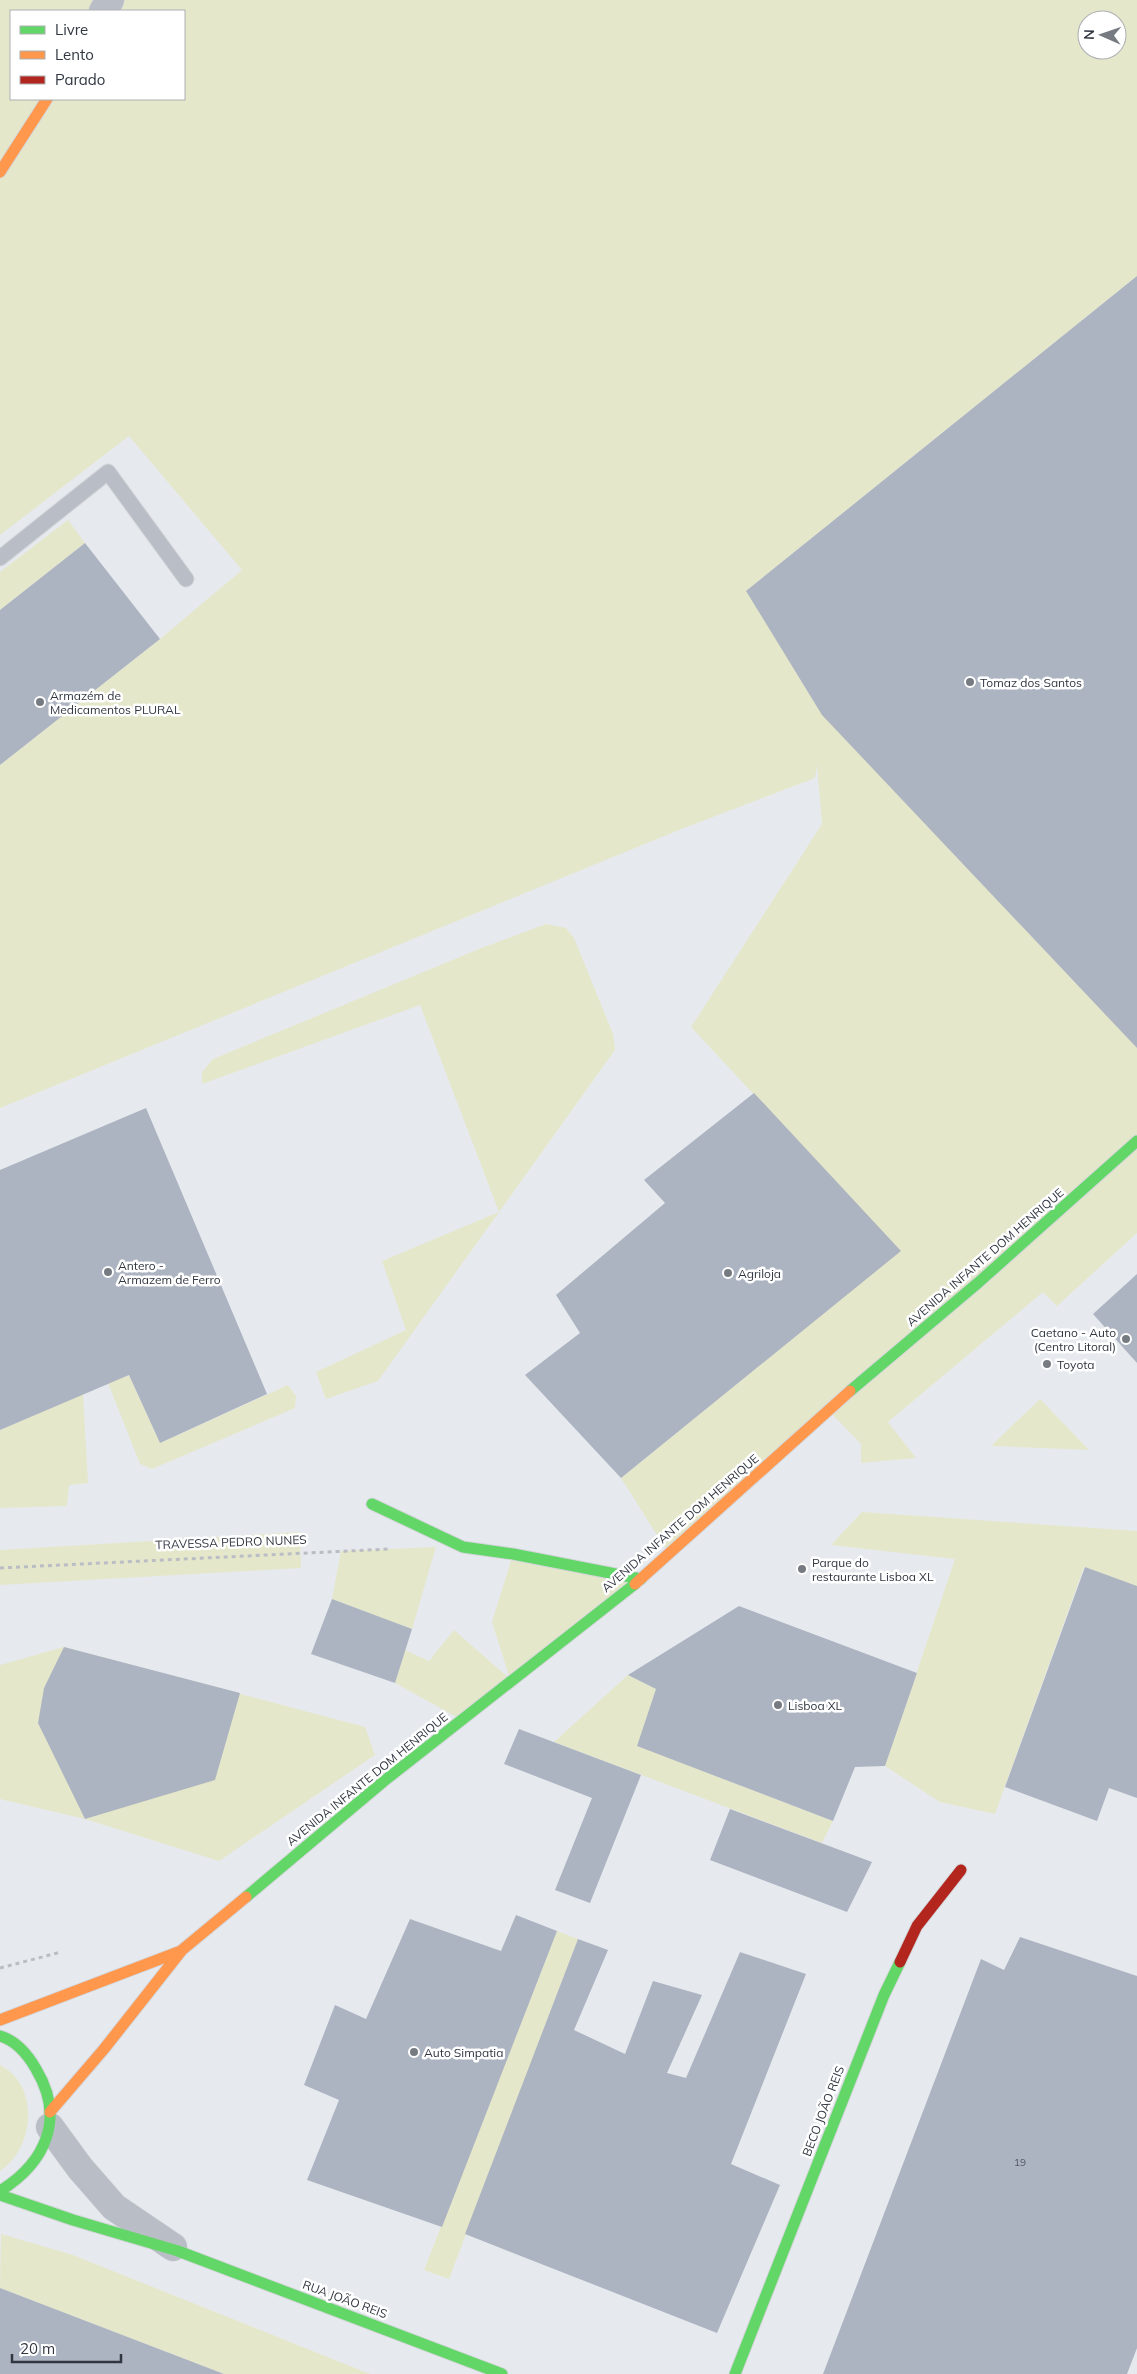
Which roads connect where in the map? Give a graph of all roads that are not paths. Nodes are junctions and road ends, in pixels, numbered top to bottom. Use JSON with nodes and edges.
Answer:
{"nodes":[{"id":1,"x":46,"y":100,"type":"edge"},
{"id":2,"x":0,"y":172,"type":"edge"},
{"id":3,"x":0,"y":558,"type":"edge"},
{"id":4,"x":186,"y":579,"type":"dead end"},
{"id":5,"x":1137,"y":1141,"type":"edge"},
{"id":6,"x":372,"y":1504,"type":"dead end"},
{"id":7,"x":641,"y":1579,"type":"junction"},
{"id":8,"x":961,"y":1870,"type":"dead end"},
{"id":9,"x":182,"y":1950,"type":"junction"},
{"id":10,"x":0,"y":2020,"type":"edge"},
{"id":11,"x":0,"y":2036,"type":"edge"},
{"id":12,"x":50,"y":2120,"type":"junction"},
{"id":13,"x":0,"y":2191,"type":"edge"},
{"id":14,"x":0,"y":2195,"type":"edge"},
{"id":15,"x":178,"y":2251,"type":"junction"},
{"id":16,"x":502,"y":2374,"type":"edge"},
{"id":17,"x":734,"y":2374,"type":"edge"}],
"edges":[{"from":1,"to":2,"type":"main road"},
{"from":3,"to":4,"type":"lane"},
{"from":5,"to":7,"type":"main road","name":"AVENIDA INFANTE DOM HENRIQUE"},
{"from":6,"to":7,"type":"main road"},
{"from":7,"to":9,"type":"main road","name":"AVENIDA INFANTE DOM HENRIQUE"},
{"from":8,"to":17,"type":"main road","name":"BECO JOÃO REIS"},
{"from":9,"to":10,"type":"main road"},
{"from":9,"to":12,"type":"main road"},
{"from":11,"to":12,"type":"main road"},
{"from":12,"to":13,"type":"main road"},
{"from":12,"to":15,"type":"street"},
{"from":14,"to":15,"type":"main road","name":"RUA JOÃO REIS"},
{"from":15,"to":16,"type":"main road","name":"RUA JOÃO REIS"}]}
